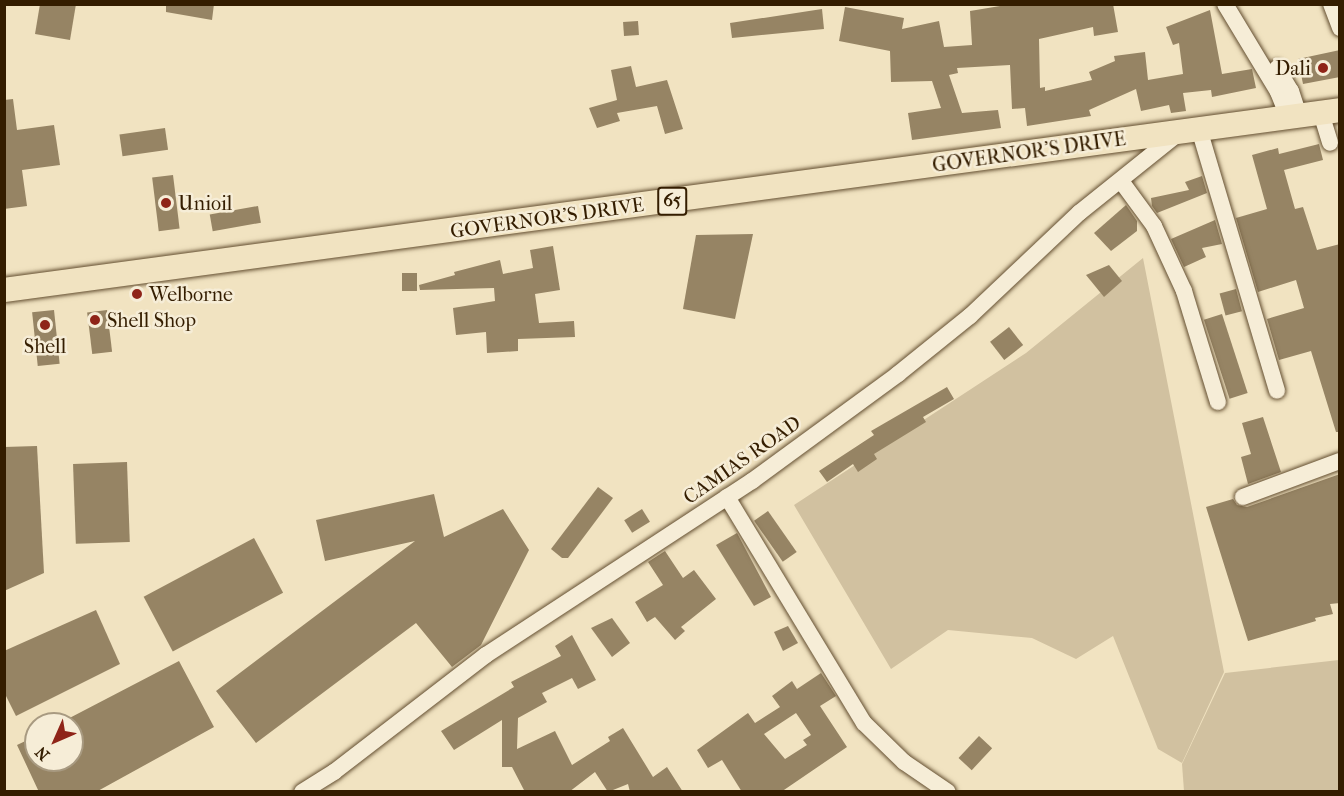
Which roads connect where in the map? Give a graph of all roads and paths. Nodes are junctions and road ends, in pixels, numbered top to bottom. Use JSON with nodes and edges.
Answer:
{"nodes":[{"id":1,"x":1225,"y":4,"type":"edge"},
{"id":2,"x":1237,"y":4,"type":"edge"},
{"id":3,"x":1332,"y":4,"type":"edge"},
{"id":4,"x":1340,"y":28,"type":"edge"},
{"id":5,"x":1312,"y":114,"type":"edge"},
{"id":6,"x":1190,"y":130,"type":"junction"},
{"id":7,"x":1330,"y":143,"type":"dead end"},
{"id":8,"x":1121,"y":181,"type":"junction"},
{"id":9,"x":4,"y":291,"type":"edge"},
{"id":10,"x":1277,"y":391,"type":"dead end"},
{"id":11,"x":1218,"y":402,"type":"dead end"},
{"id":12,"x":1340,"y":462,"type":"edge"},
{"id":13,"x":727,"y":497,"type":"junction"},
{"id":14,"x":1243,"y":497,"type":"dead end"},
{"id":15,"x":302,"y":792,"type":"edge"},
{"id":16,"x":948,"y":792,"type":"edge"}],
"edges":[{"from":1,"to":5,"type":"street"},
{"from":2,"to":5,"type":"street"},
{"from":3,"to":4,"type":"street"},
{"from":5,"to":6,"type":"highway","name":"GOVERNOR'S DRIVE","number":"65"},
{"from":5,"to":7,"type":"street"},
{"from":6,"to":8,"type":"street","name":"CAMIAS ROAD"},
{"from":6,"to":9,"type":"highway","name":"GOVERNOR'S DRIVE","number":"65"},
{"from":6,"to":10,"type":"street"},
{"from":8,"to":11,"type":"street"},
{"from":8,"to":13,"type":"street","name":"CAMIAS ROAD"},
{"from":12,"to":14,"type":"street"},
{"from":13,"to":15,"type":"street","name":"CAMIAS ROAD"},
{"from":13,"to":16,"type":"street"}]}
